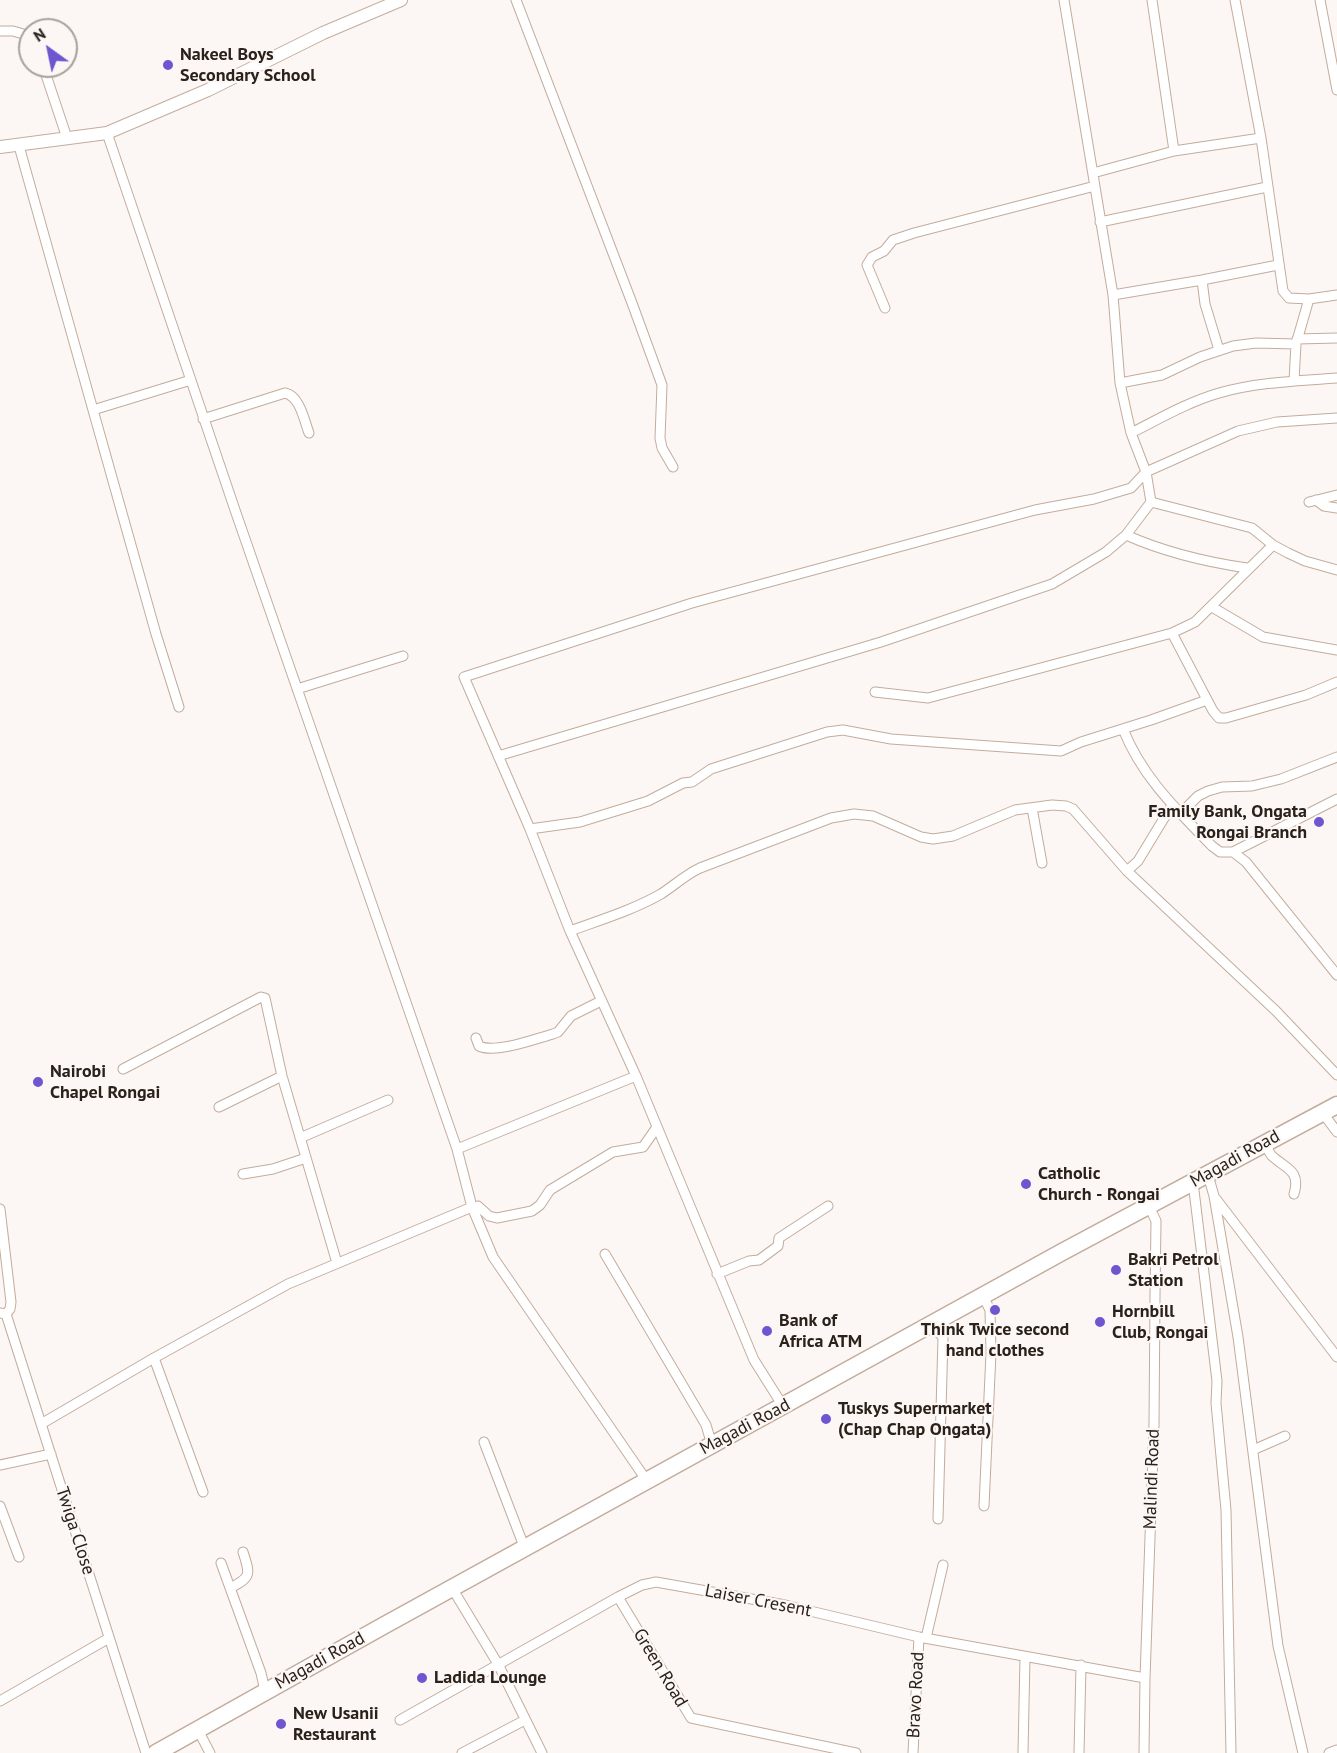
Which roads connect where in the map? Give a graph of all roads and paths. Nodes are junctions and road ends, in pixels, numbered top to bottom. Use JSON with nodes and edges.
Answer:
{"nodes":[{"id":1,"x":401,"y":0,"type":"edge"},
{"id":2,"x":516,"y":0,"type":"edge"},
{"id":3,"x":1064,"y":0,"type":"edge"},
{"id":4,"x":1152,"y":0,"type":"edge"},
{"id":5,"x":1235,"y":0,"type":"edge"},
{"id":6,"x":1320,"y":0,"type":"edge"},
{"id":7,"x":1,"y":31,"type":"edge"},
{"id":8,"x":18,"y":32,"type":"edge"},
{"id":9,"x":47,"y":78,"type":"edge"},
{"id":10,"x":1337,"y":90,"type":"edge"},
{"id":11,"x":107,"y":133,"type":"junction"},
{"id":12,"x":67,"y":138,"type":"junction"},
{"id":13,"x":1261,"y":138,"type":"junction"},
{"id":14,"x":18,"y":146,"type":"junction"},
{"id":15,"x":0,"y":147,"type":"edge"},
{"id":16,"x":1174,"y":151,"type":"junction"},
{"id":17,"x":1093,"y":173,"type":"junction"},
{"id":18,"x":1095,"y":186,"type":"junction"},
{"id":19,"x":1267,"y":188,"type":"junction"},
{"id":20,"x":1100,"y":222,"type":"junction"},
{"id":21,"x":1278,"y":265,"type":"junction"},
{"id":22,"x":1202,"y":280,"type":"junction"},
{"id":23,"x":1113,"y":295,"type":"junction"},
{"id":24,"x":1337,"y":295,"type":"edge"},
{"id":25,"x":1310,"y":298,"type":"junction"},
{"id":26,"x":885,"y":308,"type":"dead end"},
{"id":27,"x":1337,"y":338,"type":"edge"},
{"id":28,"x":1296,"y":342,"type":"junction"},
{"id":29,"x":1219,"y":350,"type":"junction"},
{"id":30,"x":1337,"y":378,"type":"edge"},
{"id":31,"x":191,"y":380,"type":"junction"},
{"id":32,"x":1294,"y":381,"type":"junction"},
{"id":33,"x":1120,"y":383,"type":"junction"},
{"id":34,"x":93,"y":410,"type":"junction"},
{"id":35,"x":1337,"y":418,"type":"edge"},
{"id":36,"x":204,"y":419,"type":"junction"},
{"id":37,"x":309,"y":433,"type":"dead end"},
{"id":38,"x":1131,"y":433,"type":"junction"},
{"id":39,"x":674,"y":467,"type":"dead end"},
{"id":40,"x":1146,"y":472,"type":"junction"},
{"id":41,"x":1337,"y":495,"type":"edge"},
{"id":42,"x":1151,"y":502,"type":"junction"},
{"id":43,"x":1337,"y":508,"type":"edge"},
{"id":44,"x":1126,"y":535,"type":"junction"},
{"id":45,"x":1273,"y":544,"type":"junction"},
{"id":46,"x":1247,"y":568,"type":"junction"},
{"id":47,"x":1337,"y":570,"type":"edge"},
{"id":48,"x":1212,"y":607,"type":"junction"},
{"id":49,"x":1172,"y":633,"type":"junction"},
{"id":50,"x":1337,"y":650,"type":"edge"},
{"id":51,"x":403,"y":656,"type":"dead end"},
{"id":52,"x":1337,"y":682,"type":"edge"},
{"id":53,"x":297,"y":689,"type":"junction"},
{"id":54,"x":875,"y":692,"type":"dead end"},
{"id":55,"x":1207,"y":700,"type":"junction"},
{"id":56,"x":179,"y":707,"type":"dead end"},
{"id":57,"x":1124,"y":729,"type":"junction"},
{"id":58,"x":498,"y":756,"type":"junction"},
{"id":59,"x":1337,"y":758,"type":"edge"},
{"id":60,"x":1337,"y":799,"type":"edge"},
{"id":61,"x":1172,"y":805,"type":"junction"},
{"id":62,"x":1032,"y":808,"type":"junction"},
{"id":63,"x":1180,"y":814,"type":"junction"},
{"id":64,"x":530,"y":829,"type":"junction"},
{"id":65,"x":1233,"y":852,"type":"junction"},
{"id":66,"x":1042,"y":863,"type":"dead end"},
{"id":67,"x":1127,"y":871,"type":"junction"},
{"id":68,"x":570,"y":931,"type":"junction"},
{"id":69,"x":1337,"y":975,"type":"edge"},
{"id":70,"x":601,"y":1001,"type":"junction"},
{"id":71,"x":476,"y":1038,"type":"dead end"},
{"id":72,"x":123,"y":1069,"type":"dead end"},
{"id":73,"x":1337,"y":1075,"type":"edge"},
{"id":74,"x":282,"y":1076,"type":"junction"},
{"id":75,"x":636,"y":1076,"type":"junction"},
{"id":76,"x":388,"y":1100,"type":"dead end"},
{"id":77,"x":219,"y":1107,"type":"dead end"},
{"id":78,"x":1330,"y":1108,"type":"edge"},
{"id":79,"x":657,"y":1127,"type":"junction"},
{"id":80,"x":1337,"y":1132,"type":"edge"},
{"id":81,"x":300,"y":1138,"type":"junction"},
{"id":82,"x":1265,"y":1143,"type":"junction"},
{"id":83,"x":457,"y":1149,"type":"junction"},
{"id":84,"x":306,"y":1158,"type":"junction"},
{"id":85,"x":243,"y":1174,"type":"dead end"},
{"id":86,"x":1201,"y":1179,"type":"junction"},
{"id":87,"x":1294,"y":1194,"type":"dead end"},
{"id":88,"x":1214,"y":1196,"type":"junction"},
{"id":89,"x":828,"y":1206,"type":"dead end"},
{"id":90,"x":1149,"y":1206,"type":"junction"},
{"id":91,"x":475,"y":1207,"type":"junction"},
{"id":92,"x":0,"y":1209,"type":"edge"},
{"id":93,"x":605,"y":1254,"type":"dead end"},
{"id":94,"x":337,"y":1263,"type":"junction"},
{"id":95,"x":717,"y":1274,"type":"junction"},
{"id":96,"x":983,"y":1296,"type":"junction"},
{"id":97,"x":3,"y":1314,"type":"edge"},
{"id":98,"x":931,"y":1325,"type":"junction"},
{"id":99,"x":1337,"y":1357,"type":"edge"},
{"id":100,"x":154,"y":1358,"type":"junction"},
{"id":101,"x":783,"y":1406,"type":"junction"},
{"id":102,"x":41,"y":1424,"type":"junction"},
{"id":103,"x":1285,"y":1437,"type":"dead end"},
{"id":104,"x":484,"y":1442,"type":"dead end"},
{"id":105,"x":712,"y":1445,"type":"junction"},
{"id":106,"x":1253,"y":1450,"type":"junction"},
{"id":107,"x":51,"y":1454,"type":"junction"},
{"id":108,"x":0,"y":1465,"type":"edge"},
{"id":109,"x":647,"y":1481,"type":"junction"},
{"id":110,"x":203,"y":1492,"type":"dead end"},
{"id":111,"x":0,"y":1506,"type":"edge"},
{"id":112,"x":984,"y":1506,"type":"dead end"},
{"id":113,"x":938,"y":1519,"type":"dead end"},
{"id":114,"x":525,"y":1549,"type":"junction"},
{"id":115,"x":243,"y":1552,"type":"dead end"},
{"id":116,"x":19,"y":1557,"type":"dead end"},
{"id":117,"x":221,"y":1563,"type":"dead end"},
{"id":118,"x":943,"y":1565,"type":"dead end"},
{"id":119,"x":230,"y":1588,"type":"junction"},
{"id":120,"x":452,"y":1588,"type":"junction"},
{"id":121,"x":618,"y":1597,"type":"junction"},
{"id":122,"x":922,"y":1637,"type":"junction"},
{"id":123,"x":109,"y":1638,"type":"junction"},
{"id":124,"x":1025,"y":1657,"type":"junction"},
{"id":125,"x":498,"y":1664,"type":"junction"},
{"id":126,"x":1081,"y":1665,"type":"junction"},
{"id":127,"x":1145,"y":1678,"type":"junction"},
{"id":128,"x":266,"y":1691,"type":"junction"},
{"id":129,"x":0,"y":1701,"type":"edge"},
{"id":130,"x":400,"y":1720,"type":"dead end"},
{"id":131,"x":525,"y":1720,"type":"junction"},
{"id":132,"x":198,"y":1730,"type":"junction"},
{"id":133,"x":1337,"y":1750,"type":"edge"},
{"id":134,"x":146,"y":1753,"type":"edge"},
{"id":135,"x":156,"y":1753,"type":"edge"},
{"id":136,"x":210,"y":1753,"type":"edge"},
{"id":137,"x":462,"y":1753,"type":"edge"},
{"id":138,"x":542,"y":1753,"type":"edge"},
{"id":139,"x":855,"y":1753,"type":"edge"},
{"id":140,"x":913,"y":1753,"type":"edge"},
{"id":141,"x":1023,"y":1753,"type":"edge"},
{"id":142,"x":1079,"y":1753,"type":"edge"},
{"id":143,"x":1144,"y":1753,"type":"edge"},
{"id":144,"x":1230,"y":1753,"type":"edge"},
{"id":145,"x":1303,"y":1753,"type":"edge"},
{"id":146,"x":1329,"y":1753,"type":"edge"}],
"edges":[{"from":1,"to":11,"type":"street"},
{"from":2,"to":39,"type":"street"},
{"from":3,"to":17,"type":"street"},
{"from":4,"to":16,"type":"street"},
{"from":5,"to":13,"type":"street"},
{"from":6,"to":10,"type":"street"},
{"from":7,"to":8,"type":"street"},
{"from":9,"to":12,"type":"street"},
{"from":11,"to":12,"type":"street"},
{"from":11,"to":31,"type":"street"},
{"from":12,"to":14,"type":"street"},
{"from":13,"to":16,"type":"street"},
{"from":13,"to":19,"type":"street"},
{"from":14,"to":15,"type":"street"},
{"from":14,"to":34,"type":"street"},
{"from":16,"to":17,"type":"street"},
{"from":17,"to":18,"type":"street"},
{"from":18,"to":20,"type":"street"},
{"from":18,"to":26,"type":"street"},
{"from":19,"to":20,"type":"street"},
{"from":19,"to":21,"type":"street"},
{"from":20,"to":23,"type":"street"},
{"from":21,"to":22,"type":"street"},
{"from":21,"to":25,"type":"street"},
{"from":22,"to":23,"type":"street"},
{"from":22,"to":29,"type":"street"},
{"from":23,"to":33,"type":"street"},
{"from":24,"to":25,"type":"street"},
{"from":25,"to":28,"type":"street"},
{"from":27,"to":28,"type":"street"},
{"from":28,"to":29,"type":"street"},
{"from":28,"to":32,"type":"street"},
{"from":29,"to":33,"type":"street"},
{"from":30,"to":32,"type":"street"},
{"from":31,"to":34,"type":"street"},
{"from":31,"to":36,"type":"street"},
{"from":32,"to":38,"type":"street"},
{"from":33,"to":38,"type":"street"},
{"from":34,"to":56,"type":"street"},
{"from":35,"to":40,"type":"street"},
{"from":36,"to":37,"type":"street"},
{"from":36,"to":53,"type":"street"},
{"from":38,"to":40,"type":"street"},
{"from":40,"to":42,"type":"street"},
{"from":40,"to":58,"type":"street"},
{"from":41,"to":43,"type":"street"},
{"from":42,"to":44,"type":"street"},
{"from":42,"to":45,"type":"street"},
{"from":44,"to":46,"type":"street"},
{"from":44,"to":58,"type":"street"},
{"from":45,"to":46,"type":"street"},
{"from":45,"to":47,"type":"street"},
{"from":46,"to":48,"type":"street"},
{"from":48,"to":49,"type":"street"},
{"from":48,"to":50,"type":"street"},
{"from":49,"to":54,"type":"street"},
{"from":49,"to":55,"type":"street"},
{"from":51,"to":53,"type":"street"},
{"from":52,"to":55,"type":"street"},
{"from":53,"to":83,"type":"street"},
{"from":55,"to":57,"type":"street"},
{"from":57,"to":61,"type":"street"},
{"from":57,"to":64,"type":"street"},
{"from":58,"to":64,"type":"street"},
{"from":59,"to":63,"type":"street"},
{"from":60,"to":65,"type":"street"},
{"from":61,"to":63,"type":"street"},
{"from":61,"to":67,"type":"street"},
{"from":62,"to":66,"type":"street"},
{"from":62,"to":67,"type":"street"},
{"from":62,"to":68,"type":"street"},
{"from":63,"to":65,"type":"street"},
{"from":64,"to":68,"type":"street"},
{"from":65,"to":69,"type":"street"},
{"from":67,"to":73,"type":"street"},
{"from":68,"to":70,"type":"street"},
{"from":70,"to":71,"type":"street"},
{"from":70,"to":75,"type":"street"},
{"from":72,"to":74,"type":"street"},
{"from":74,"to":77,"type":"street"},
{"from":74,"to":81,"type":"street"},
{"from":75,"to":79,"type":"street"},
{"from":75,"to":83,"type":"street"},
{"from":76,"to":81,"type":"street"},
{"from":78,"to":80,"type":"street"},
{"from":78,"to":82,"type":"highway","name":"Magadi Road"},
{"from":79,"to":91,"type":"street"},
{"from":79,"to":95,"type":"street"},
{"from":81,"to":84,"type":"street"},
{"from":82,"to":86,"type":"highway","name":"Magadi Road"},
{"from":82,"to":87,"type":"street"},
{"from":83,"to":91,"type":"street"},
{"from":84,"to":85,"type":"street"},
{"from":84,"to":94,"type":"street"},
{"from":86,"to":88,"type":"street"},
{"from":86,"to":90,"type":"highway","name":"Magadi Road"},
{"from":86,"to":144,"type":"street"},
{"from":88,"to":99,"type":"street"},
{"from":88,"to":106,"type":"street"},
{"from":89,"to":95,"type":"street"},
{"from":90,"to":96,"type":"highway","name":"Magadi Road"},
{"from":90,"to":127,"type":"street","name":"Malindi Road"},
{"from":91,"to":94,"type":"street"},
{"from":91,"to":109,"type":"street"},
{"from":92,"to":97,"type":"street"},
{"from":93,"to":105,"type":"street"},
{"from":94,"to":100,"type":"street"},
{"from":95,"to":101,"type":"street"},
{"from":96,"to":98,"type":"highway","name":"Magadi Road"},
{"from":96,"to":112,"type":"street"},
{"from":97,"to":102,"type":"street","name":"Twiga Close"},
{"from":98,"to":101,"type":"highway","name":"Magadi Road"},
{"from":98,"to":113,"type":"street"},
{"from":100,"to":102,"type":"street"},
{"from":100,"to":110,"type":"street"},
{"from":101,"to":105,"type":"highway","name":"Magadi Road"},
{"from":102,"to":107,"type":"street","name":"Twiga Close"},
{"from":103,"to":106,"type":"street"},
{"from":104,"to":114,"type":"street"},
{"from":105,"to":109,"type":"highway","name":"Magadi Road"},
{"from":106,"to":145,"type":"street"},
{"from":107,"to":108,"type":"street"},
{"from":107,"to":123,"type":"street","name":"Twiga Close"},
{"from":109,"to":114,"type":"highway","name":"Magadi Road"},
{"from":111,"to":116,"type":"street"},
{"from":114,"to":120,"type":"highway","name":"Magadi Road"},
{"from":115,"to":119,"type":"street"},
{"from":117,"to":119,"type":"street"},
{"from":118,"to":122,"type":"street","name":"Bravo Road"},
{"from":119,"to":128,"type":"street"},
{"from":120,"to":125,"type":"street"},
{"from":120,"to":128,"type":"highway","name":"Magadi Road"},
{"from":121,"to":122,"type":"street","name":"Laiser Cresent"},
{"from":121,"to":125,"type":"street","name":"Laiser Cresent"},
{"from":121,"to":139,"type":"street","name":"Green Road"},
{"from":122,"to":124,"type":"street","name":"Laiser Cresent"},
{"from":122,"to":140,"type":"street","name":"Bravo Road"},
{"from":123,"to":129,"type":"street"},
{"from":123,"to":134,"type":"street","name":"Twiga Close"},
{"from":124,"to":126,"type":"street","name":"Laiser Cresent"},
{"from":124,"to":141,"type":"street"},
{"from":125,"to":130,"type":"street","name":"Laiser Cresent"},
{"from":125,"to":131,"type":"street"},
{"from":126,"to":127,"type":"street","name":"Laiser Cresent"},
{"from":126,"to":142,"type":"street"},
{"from":127,"to":143,"type":"street","name":"Malindi Road"},
{"from":128,"to":132,"type":"highway","name":"Magadi Road"},
{"from":131,"to":137,"type":"street"},
{"from":131,"to":138,"type":"street"},
{"from":132,"to":135,"type":"highway","name":"Magadi Road"},
{"from":132,"to":136,"type":"street"},
{"from":133,"to":146,"type":"street"}]}
